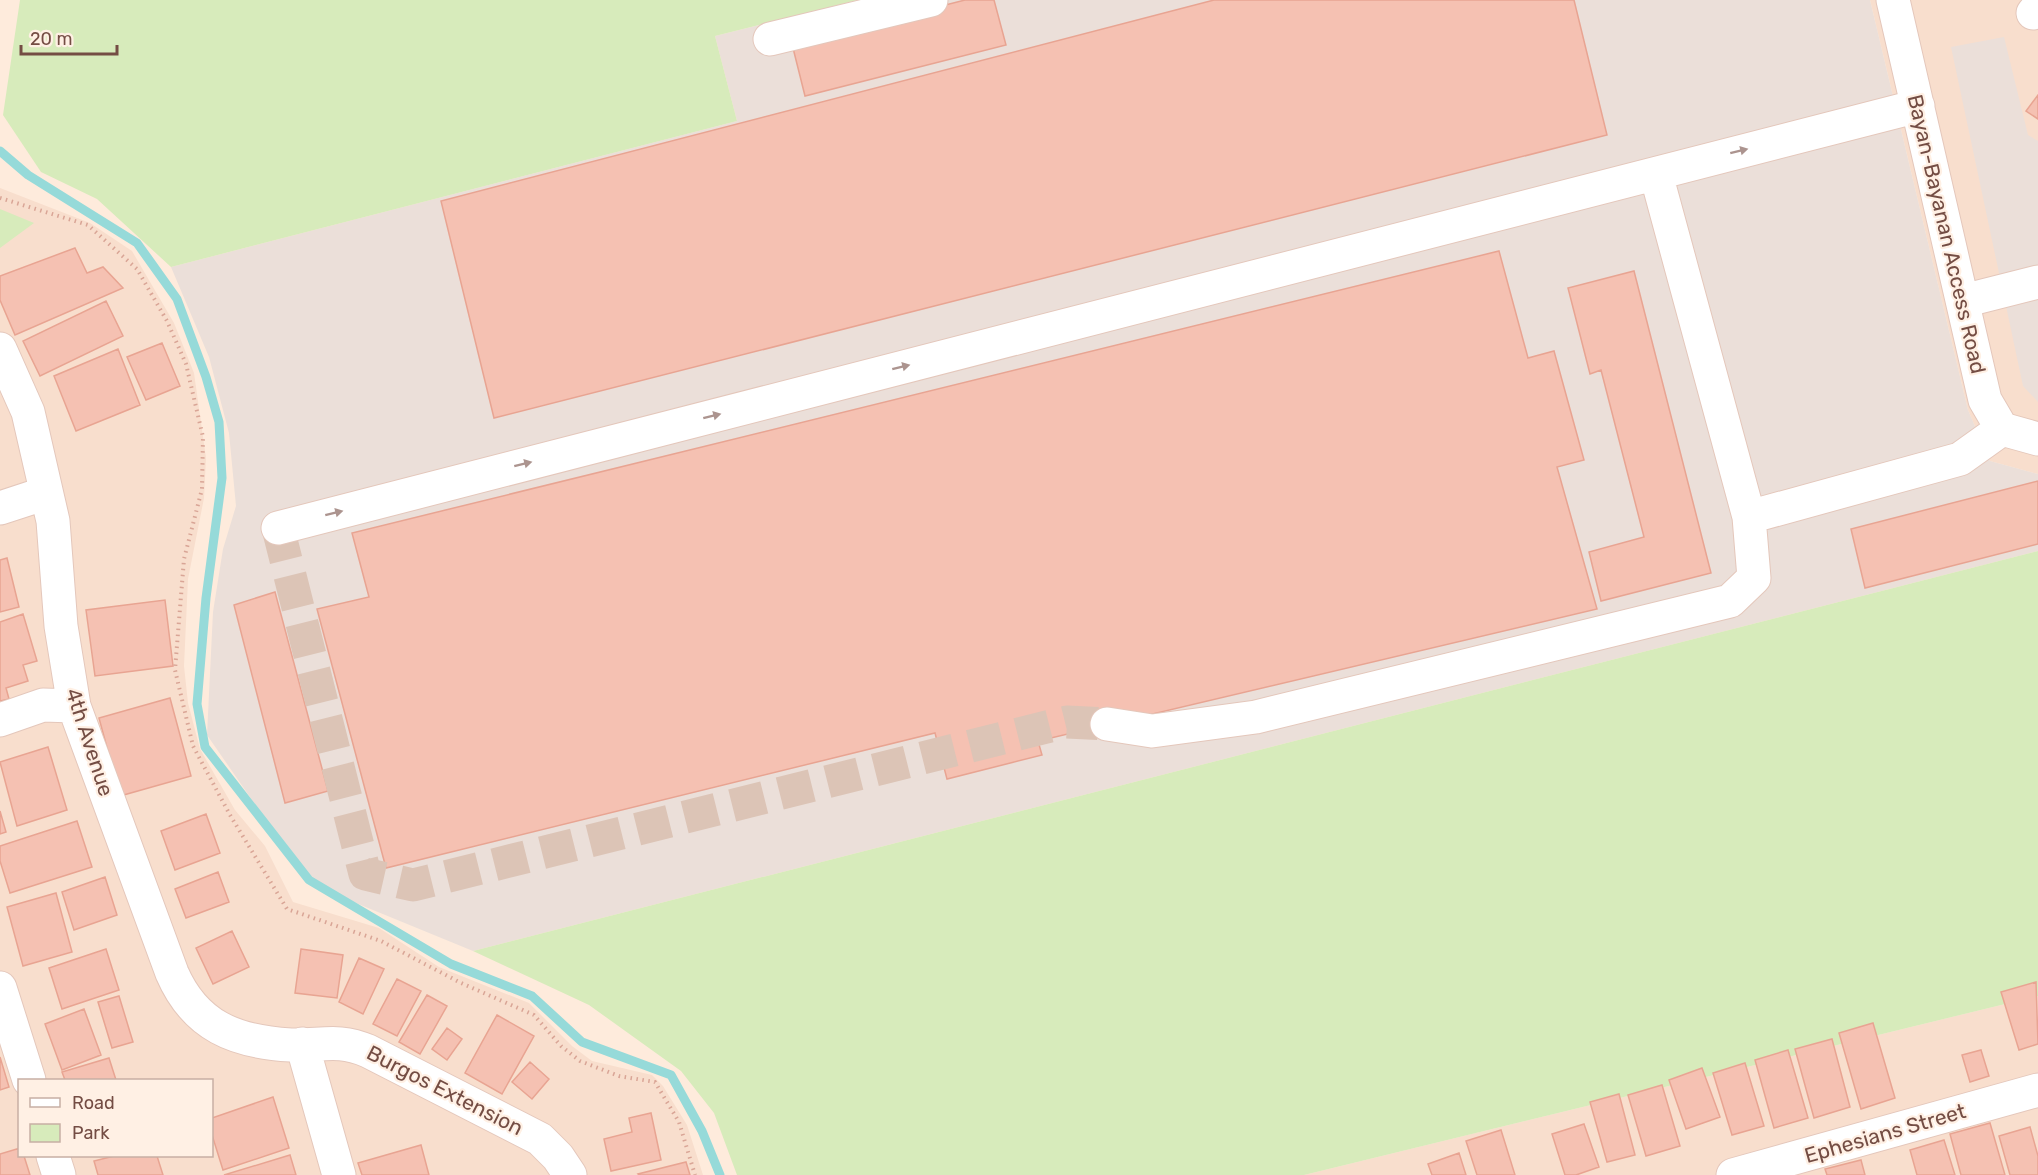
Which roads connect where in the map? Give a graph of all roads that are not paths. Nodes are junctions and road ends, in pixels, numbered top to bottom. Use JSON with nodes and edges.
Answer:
{"nodes":[{"id":1,"x":931,"y":0,"type":"edge"},
{"id":2,"x":1893,"y":0,"type":"edge"},
{"id":3,"x":770,"y":39,"type":"dead end"},
{"id":4,"x":1918,"y":106,"type":"junction"},
{"id":5,"x":1656,"y":174,"type":"junction"},
{"id":6,"x":2038,"y":282,"type":"edge"},
{"id":7,"x":1963,"y":301,"type":"junction"},
{"id":8,"x":0,"y":350,"type":"edge"},
{"id":9,"x":2002,"y":429,"type":"junction"},
{"id":10,"x":2038,"y":439,"type":"edge"},
{"id":11,"x":46,"y":493,"type":"junction"},
{"id":12,"x":0,"y":508,"type":"edge"},
{"id":13,"x":1749,"y":517,"type":"junction"},
{"id":14,"x":278,"y":528,"type":"dead end"},
{"id":15,"x":74,"y":706,"type":"junction"},
{"id":16,"x":0,"y":720,"type":"edge"},
{"id":17,"x":1107,"y":724,"type":"tunnel mouth"},
{"id":18,"x":0,"y":987,"type":"edge"},
{"id":19,"x":302,"y":1044,"type":"junction"},
{"id":20,"x":29,"y":1079,"type":"edge"},
{"id":21,"x":2038,"y":1090,"type":"edge"},
{"id":22,"x":54,"y":1157,"type":"edge"},
{"id":23,"x":59,"y":1175,"type":"edge"},
{"id":24,"x":339,"y":1175,"type":"edge"},
{"id":25,"x":570,"y":1175,"type":"edge"},
{"id":26,"x":1733,"y":1175,"type":"edge"}],
"edges":[{"from":1,"to":3,"type":"street"},
{"from":2,"to":4,"type":"street","name":"Bayan-Bayanan Access Road"},
{"from":5,"to":4,"type":"street","one_way":true},
{"from":4,"to":7,"type":"street","name":"Bayan-Bayanan Access Road"},
{"from":5,"to":13,"type":"street"},
{"from":14,"to":5,"type":"street","one_way":true},
{"from":6,"to":7,"type":"street"},
{"from":7,"to":9,"type":"street","name":"Bayan-Bayanan Access Road"},
{"from":8,"to":11,"type":"street","name":"4th Avenue"},
{"from":9,"to":10,"type":"street"},
{"from":9,"to":13,"type":"street"},
{"from":11,"to":12,"type":"street"},
{"from":11,"to":15,"type":"street","name":"4th Avenue"},
{"from":13,"to":17,"type":"street"},
{"from":15,"to":16,"type":"street"},
{"from":15,"to":19,"type":"street","name":"4th Avenue"},
{"from":18,"to":20,"type":"street"},
{"from":19,"to":24,"type":"street"},
{"from":19,"to":25,"type":"street","name":"Burgos Extension"},
{"from":21,"to":26,"type":"street","name":"Ephesians Street"},
{"from":22,"to":23,"type":"street"}]}
